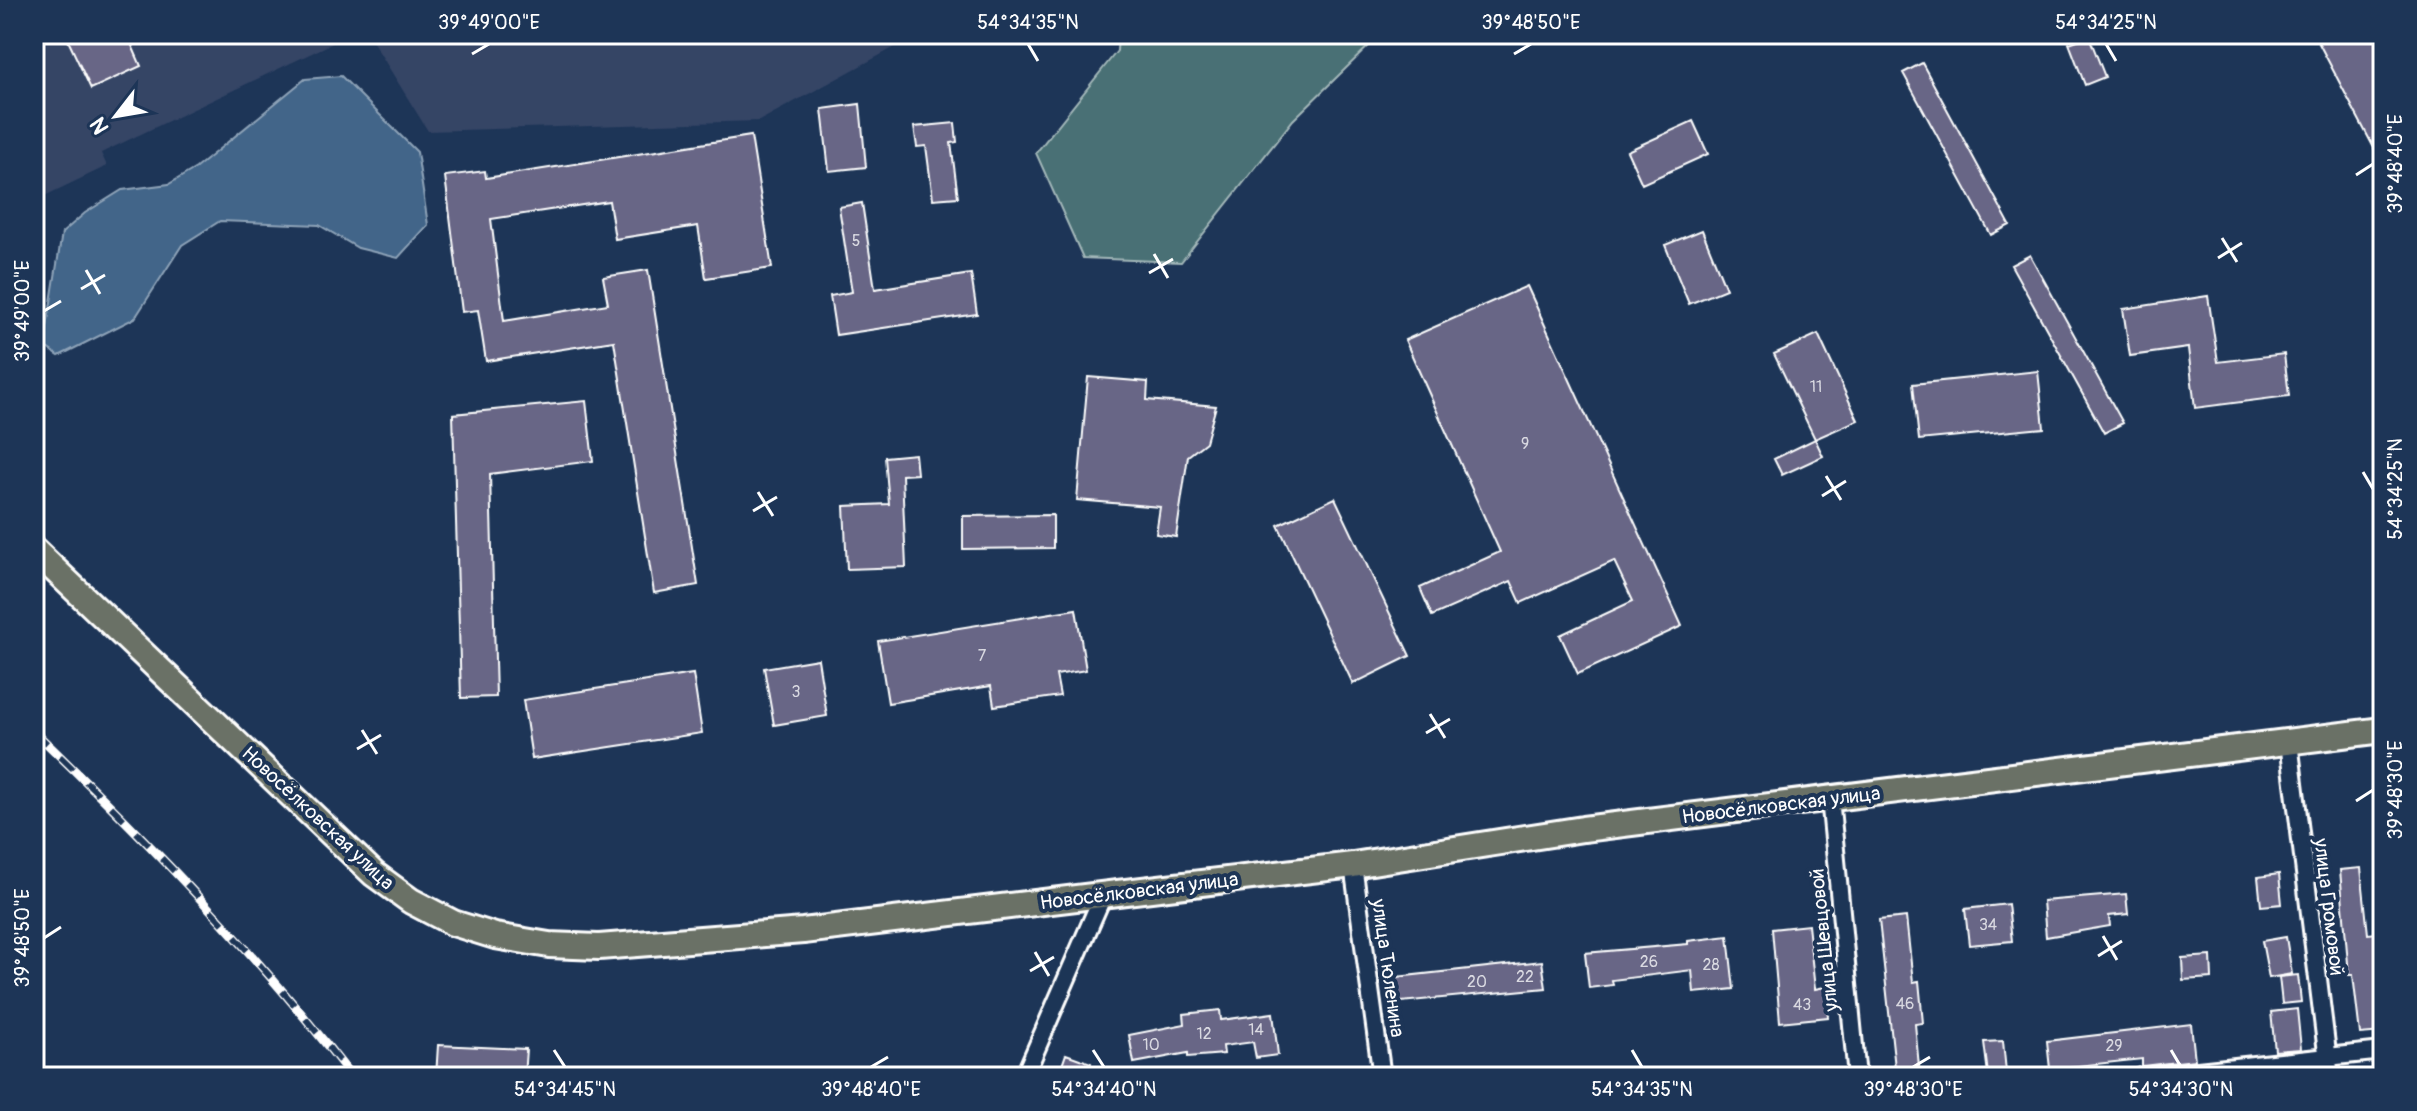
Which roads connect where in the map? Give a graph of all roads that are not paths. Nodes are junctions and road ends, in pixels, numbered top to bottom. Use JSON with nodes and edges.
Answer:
{"nodes":[{"id":1,"x":34,"y":550,"type":"edge"},
{"id":2,"x":2383,"y":730,"type":"edge"},
{"id":3,"x":2289,"y":742,"type":"junction"},
{"id":4,"x":1830,"y":798,"type":"junction"},
{"id":5,"x":1353,"y":865,"type":"junction"},
{"id":6,"x":1103,"y":895,"type":"junction"},
{"id":7,"x":2383,"y":1051,"type":"edge"},
{"id":8,"x":2328,"y":1057,"type":"junction"},
{"id":9,"x":1024,"y":1077,"type":"edge"},
{"id":10,"x":1382,"y":1077,"type":"edge"},
{"id":11,"x":1857,"y":1077,"type":"edge"},
{"id":12,"x":2142,"y":1077,"type":"edge"},
{"id":13,"x":2330,"y":1077,"type":"edge"}],
"edges":[{"from":1,"to":6,"type":"main road","name":"Новосёлковская улица"},
{"from":2,"to":3,"type":"main road","name":"Новосёлковская улица"},
{"from":3,"to":4,"type":"main road","name":"Новосёлковская улица"},
{"from":3,"to":8,"type":"street","name":"улица Громовой"},
{"from":4,"to":5,"type":"main road","name":"Новосёлковская улица"},
{"from":4,"to":11,"type":"street","name":"улица Шевцовой"},
{"from":5,"to":6,"type":"main road","name":"Новосёлковская улица"},
{"from":5,"to":10,"type":"street","name":"улица Тюленина"},
{"from":6,"to":9,"type":"street"},
{"from":7,"to":8,"type":"street"},
{"from":8,"to":12,"type":"street"},
{"from":8,"to":13,"type":"street","name":"улица Громовой"}]}
